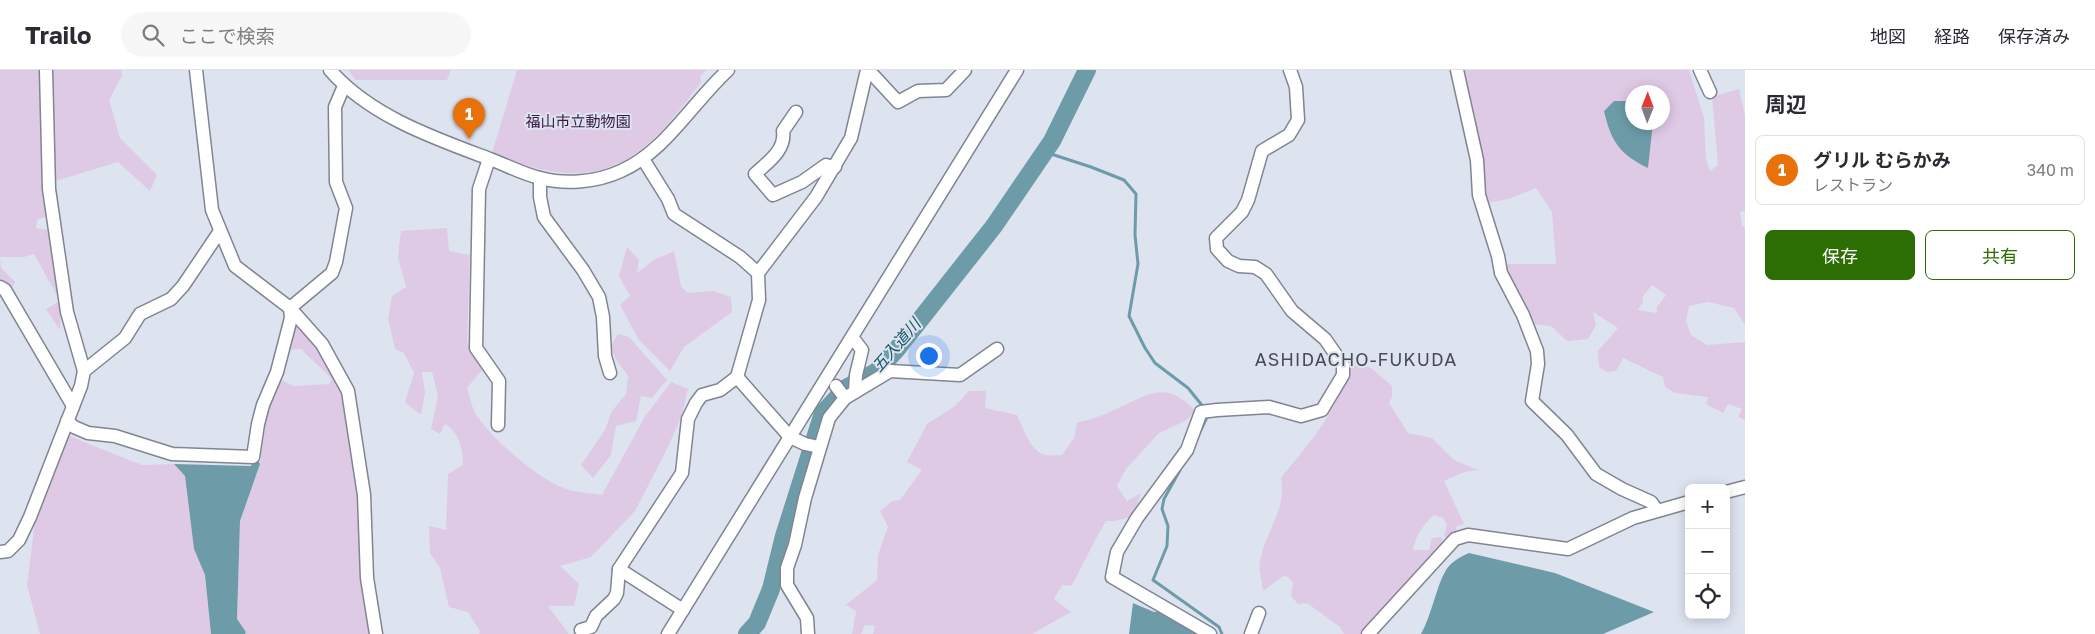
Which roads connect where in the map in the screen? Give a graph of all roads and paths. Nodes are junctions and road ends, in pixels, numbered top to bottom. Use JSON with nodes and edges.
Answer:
{"nodes":[{"id":1,"x":46,"y":70,"type":"edge"},
{"id":2,"x":196,"y":70,"type":"edge"},
{"id":3,"x":330,"y":70,"type":"edge"},
{"id":4,"x":728,"y":70,"type":"edge"},
{"id":5,"x":965,"y":70,"type":"edge"},
{"id":6,"x":1017,"y":70,"type":"edge"},
{"id":7,"x":1290,"y":70,"type":"edge"},
{"id":8,"x":1457,"y":70,"type":"edge"},
{"id":9,"x":1700,"y":70,"type":"edge"},
{"id":10,"x":867,"y":71,"type":"edge"},
{"id":11,"x":344,"y":86,"type":"junction"},
{"id":12,"x":1710,"y":92,"type":"dead end"},
{"id":13,"x":796,"y":112,"type":"dead end"},
{"id":14,"x":490,"y":159,"type":"junction"},
{"id":15,"x":643,"y":159,"type":"junction"},
{"id":16,"x":835,"y":167,"type":"junction"},
{"id":17,"x":540,"y":178,"type":"junction"},
{"id":18,"x":220,"y":231,"type":"junction"},
{"id":19,"x":758,"y":273,"type":"junction"},
{"id":20,"x":0,"y":288,"type":"edge"},
{"id":21,"x":290,"y":308,"type":"junction"},
{"id":22,"x":852,"y":337,"type":"junction"},
{"id":23,"x":997,"y":349,"type":"dead end"},
{"id":24,"x":84,"y":371,"type":"junction"},
{"id":25,"x":610,"y":373,"type":"dead end"},
{"id":26,"x":737,"y":377,"type":"junction"},
{"id":27,"x":836,"y":386,"type":"dead end"},
{"id":28,"x":850,"y":395,"type":"junction"},
{"id":29,"x":73,"y":406,"type":"junction"},
{"id":30,"x":67,"y":421,"type":"junction"},
{"id":31,"x":498,"y":425,"type":"dead end"},
{"id":32,"x":790,"y":437,"type":"junction"},
{"id":33,"x":819,"y":447,"type":"junction"},
{"id":34,"x":1745,"y":487,"type":"edge"},
{"id":35,"x":1730,"y":491,"type":"edge"},
{"id":36,"x":1685,"y":503,"type":"edge"},
{"id":37,"x":1657,"y":510,"type":"junction"},
{"id":38,"x":0,"y":552,"type":"edge"},
{"id":39,"x":619,"y":569,"type":"junction"},
{"id":40,"x":683,"y":610,"type":"junction"},
{"id":41,"x":1259,"y":613,"type":"dead end"},
{"id":42,"x":581,"y":630,"type":"dead end"},
{"id":43,"x":376,"y":634,"type":"edge"},
{"id":44,"x":668,"y":634,"type":"edge"},
{"id":45,"x":808,"y":634,"type":"edge"},
{"id":46,"x":1210,"y":634,"type":"edge"},
{"id":47,"x":1251,"y":634,"type":"edge"},
{"id":48,"x":1368,"y":634,"type":"edge"}],
"edges":[{"from":1,"to":24,"type":"street"},
{"from":2,"to":18,"type":"street"},
{"from":3,"to":11,"type":"street"},
{"from":4,"to":15,"type":"street"},
{"from":5,"to":10,"type":"street"},
{"from":6,"to":22,"type":"street"},
{"from":7,"to":46,"type":"street"},
{"from":8,"to":37,"type":"street"},
{"from":9,"to":12,"type":"street"},
{"from":10,"to":16,"type":"street"},
{"from":11,"to":14,"type":"street"},
{"from":11,"to":21,"type":"street"},
{"from":13,"to":16,"type":"street"},
{"from":14,"to":17,"type":"street"},
{"from":14,"to":31,"type":"street"},
{"from":15,"to":17,"type":"street"},
{"from":15,"to":19,"type":"street"},
{"from":16,"to":19,"type":"street"},
{"from":17,"to":25,"type":"street"},
{"from":18,"to":21,"type":"street"},
{"from":18,"to":24,"type":"street"},
{"from":19,"to":26,"type":"street"},
{"from":20,"to":29,"type":"street"},
{"from":21,"to":30,"type":"street"},
{"from":21,"to":43,"type":"street"},
{"from":22,"to":28,"type":"street"},
{"from":22,"to":32,"type":"street"},
{"from":23,"to":28,"type":"street"},
{"from":24,"to":29,"type":"street"},
{"from":26,"to":32,"type":"street"},
{"from":26,"to":39,"type":"street"},
{"from":27,"to":28,"type":"street"},
{"from":28,"to":33,"type":"street"},
{"from":29,"to":30,"type":"street"},
{"from":30,"to":38,"type":"street"},
{"from":32,"to":33,"type":"street"},
{"from":32,"to":40,"type":"street"},
{"from":33,"to":45,"type":"street"},
{"from":34,"to":35,"type":"street"},
{"from":36,"to":37,"type":"street"},
{"from":37,"to":48,"type":"street"},
{"from":39,"to":40,"type":"street"},
{"from":39,"to":42,"type":"street"},
{"from":40,"to":44,"type":"street"},
{"from":41,"to":47,"type":"street"}]}
